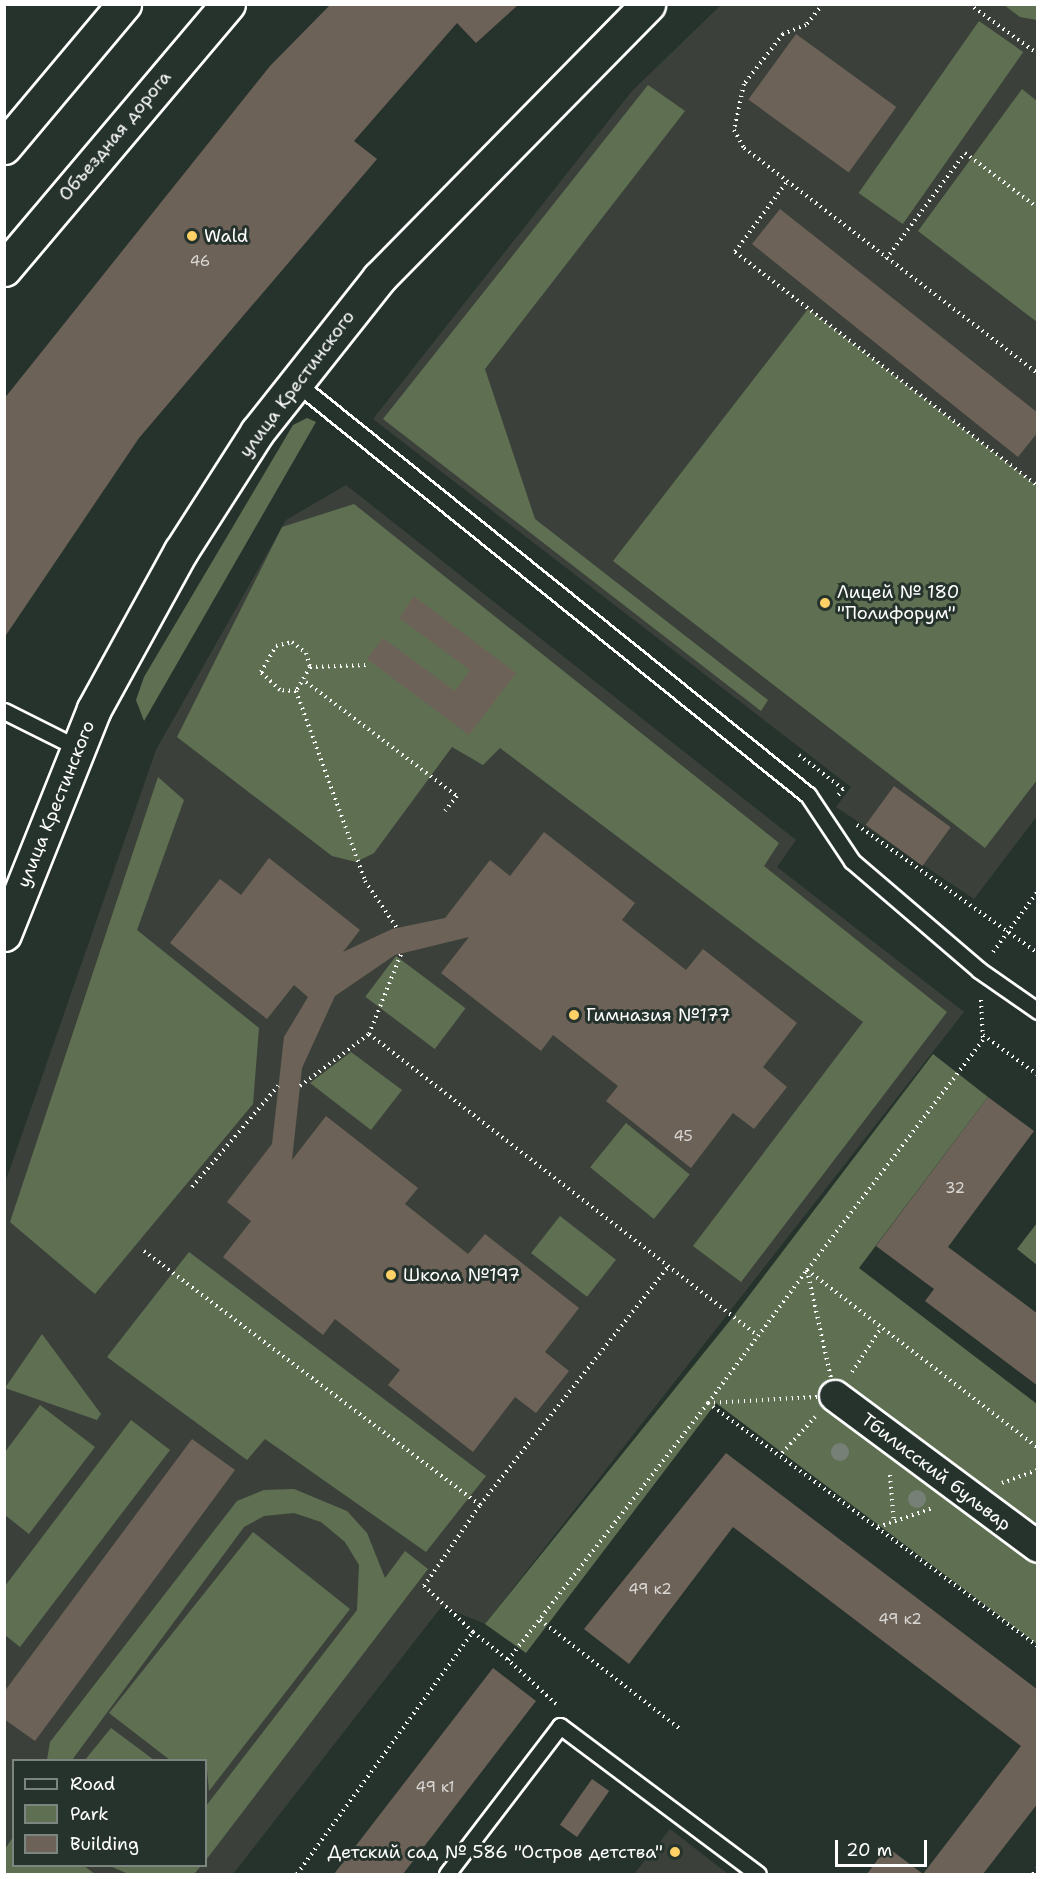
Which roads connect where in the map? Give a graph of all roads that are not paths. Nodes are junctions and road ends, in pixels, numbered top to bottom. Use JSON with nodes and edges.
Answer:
{"nodes":[{"id":1,"x":124,"y":4,"type":"edge"},
{"id":2,"x":228,"y":4,"type":"edge"},
{"id":3,"x":648,"y":4,"type":"edge"},
{"id":4,"x":4,"y":147,"type":"edge"},
{"id":5,"x":4,"y":269,"type":"edge"},
{"id":6,"x":295,"y":382,"type":"junction"},
{"id":7,"x":4,"y":711,"type":"edge"},
{"id":8,"x":78,"y":748,"type":"junction"},
{"id":9,"x":4,"y":934,"type":"edge"},
{"id":10,"x":1038,"y":1011,"type":"edge"},
{"id":11,"x":835,"y":1396,"type":"road end"},
{"id":12,"x":1038,"y":1547,"type":"edge"},
{"id":13,"x":447,"y":1875,"type":"edge"},
{"id":14,"x":758,"y":1875,"type":"edge"}],
"edges":[{"from":1,"to":4,"type":"street"},
{"from":2,"to":5,"type":"street","name":"Объездная дорога"},
{"from":3,"to":6,"type":"street","name":"улица Крестинского"},
{"from":6,"to":8,"type":"street","name":"улица Крестинского"},
{"from":6,"to":10,"type":"lane"},
{"from":7,"to":8,"type":"lane"},
{"from":8,"to":9,"type":"street","name":"улица Крестинского"},
{"from":11,"to":12,"type":"street","name":"Тбилисский бульвар"},
{"from":13,"to":14,"type":"lane"}]}
